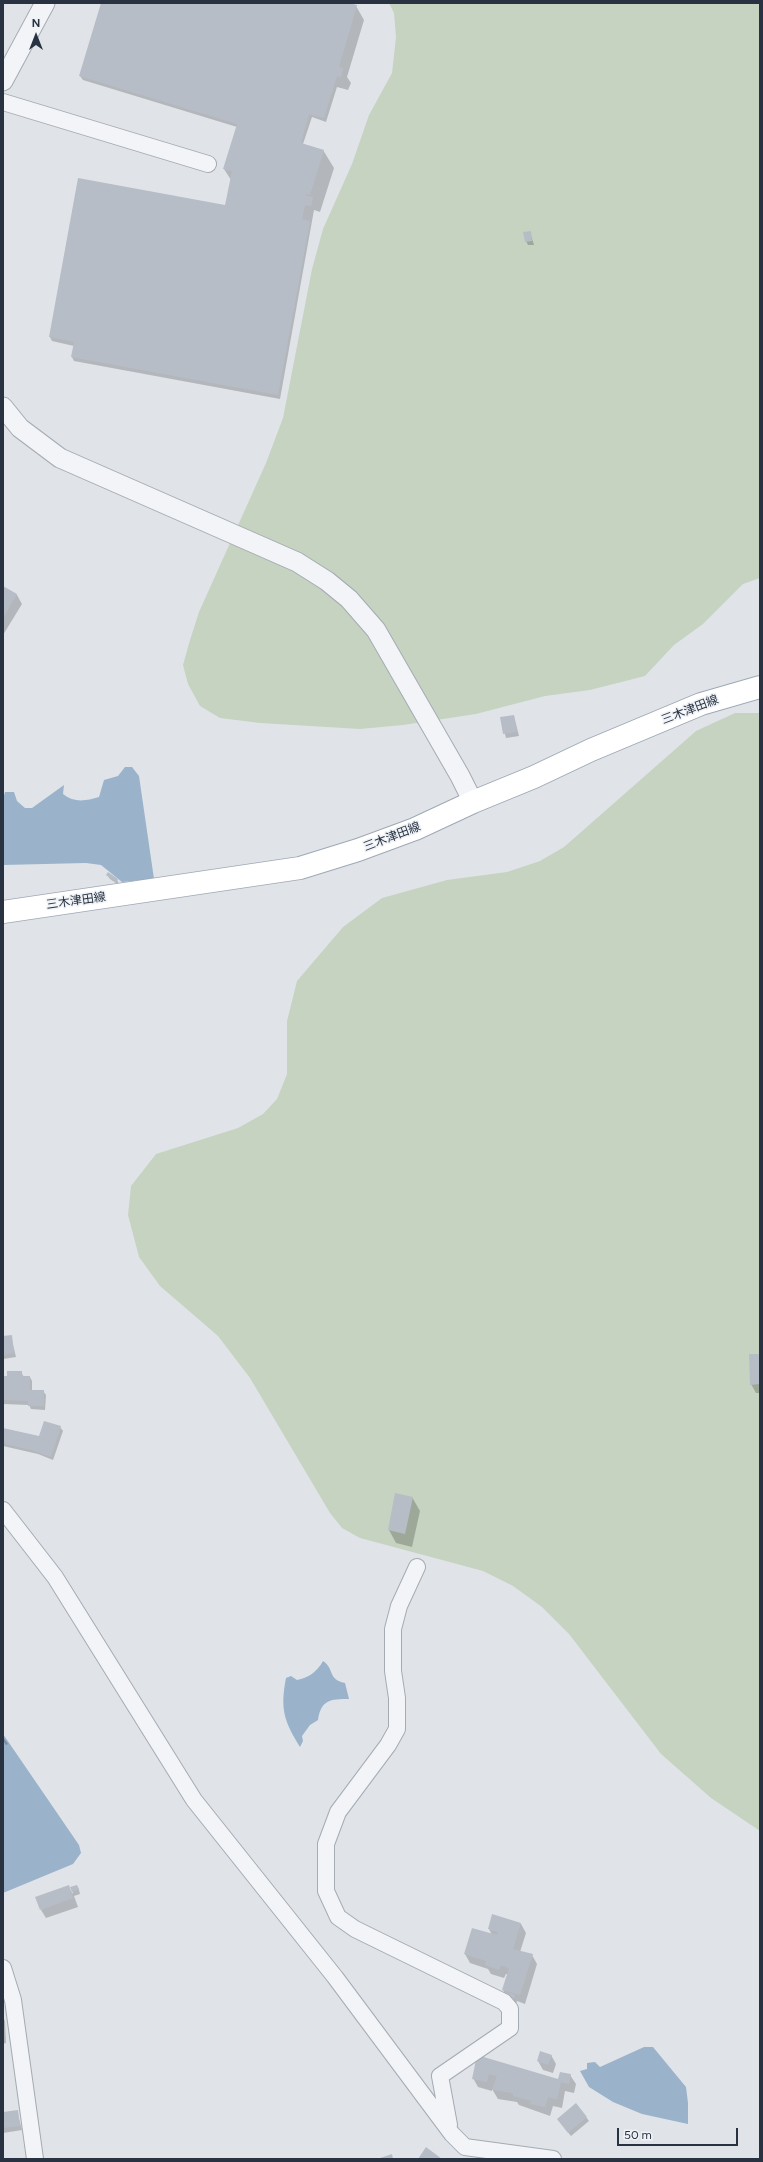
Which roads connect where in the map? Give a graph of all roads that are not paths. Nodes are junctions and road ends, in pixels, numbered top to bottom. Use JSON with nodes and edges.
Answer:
{"nodes":[{"id":1,"x":45,"y":3,"type":"edge"},
{"id":2,"x":3,"y":81,"type":"edge"},
{"id":3,"x":3,"y":102,"type":"edge"},
{"id":4,"x":208,"y":164,"type":"dead end"},
{"id":5,"x":3,"y":407,"type":"edge"},
{"id":6,"x":760,"y":687,"type":"edge"},
{"id":7,"x":473,"y":802,"type":"junction"},
{"id":8,"x":3,"y":912,"type":"edge"},
{"id":9,"x":3,"y":1510,"type":"edge"},
{"id":10,"x":417,"y":1567,"type":"dead end"},
{"id":11,"x":3,"y":1968,"type":"edge"},
{"id":12,"x":452,"y":2134,"type":"junction"},
{"id":13,"x":461,"y":2153,"type":"edge"},
{"id":14,"x":35,"y":2159,"type":"edge"},
{"id":15,"x":553,"y":2159,"type":"edge"}],
"edges":[{"from":1,"to":2,"type":"street"},
{"from":3,"to":4,"type":"street"},
{"from":5,"to":7,"type":"street"},
{"from":6,"to":7,"type":"main road","name":"三木津田線"},
{"from":7,"to":8,"type":"main road","name":"三木津田線"},
{"from":9,"to":12,"type":"street"},
{"from":10,"to":12,"type":"street"},
{"from":11,"to":14,"type":"street"},
{"from":12,"to":13,"type":"street"},
{"from":13,"to":15,"type":"street"}]}
